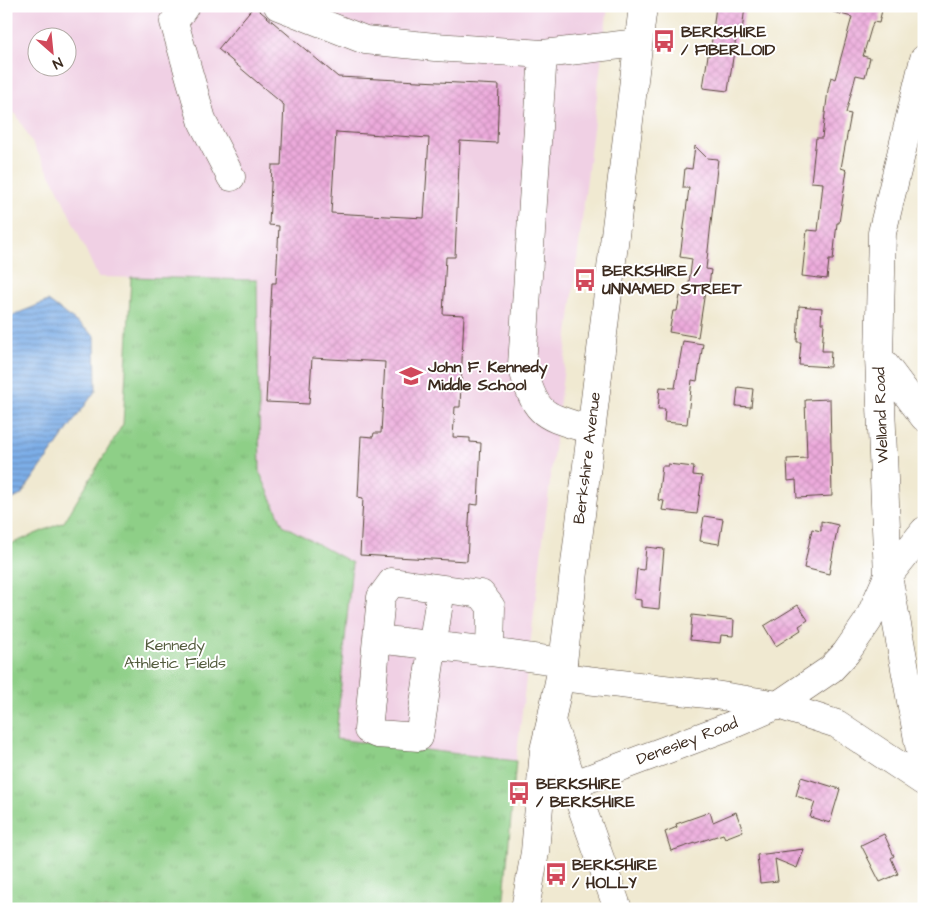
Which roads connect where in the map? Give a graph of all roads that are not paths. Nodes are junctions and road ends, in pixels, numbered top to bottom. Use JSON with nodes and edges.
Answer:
{"nodes":[{"id":1,"x":185,"y":6,"type":"edge"},
{"id":2,"x":278,"y":6,"type":"edge"},
{"id":3,"x":643,"y":6,"type":"edge"},
{"id":4,"x":638,"y":43,"type":"junction"},
{"id":5,"x":543,"y":54,"type":"junction"},
{"id":6,"x":924,"y":59,"type":"edge"},
{"id":7,"x":231,"y":177,"type":"dead end"},
{"id":8,"x":879,"y":357,"type":"junction"},
{"id":9,"x":924,"y":417,"type":"edge"},
{"id":10,"x":591,"y":430,"type":"junction"},
{"id":11,"x":924,"y":531,"type":"edge"},
{"id":12,"x":888,"y":576,"type":"junction"},
{"id":13,"x":442,"y":589,"type":"junction"},
{"id":14,"x":377,"y":639,"type":"junction"},
{"id":15,"x":432,"y":647,"type":"junction"},
{"id":16,"x":490,"y":652,"type":"junction"},
{"id":17,"x":562,"y":669,"type":"junction"},
{"id":18,"x":778,"y":705,"type":"junction"},
{"id":19,"x":551,"y":720,"type":"junction"},
{"id":20,"x":924,"y":772,"type":"edge"},
{"id":21,"x":924,"y":782,"type":"edge"},
{"id":22,"x":574,"y":783,"type":"junction"},
{"id":23,"x":540,"y":797,"type":"junction"},
{"id":24,"x":525,"y":909,"type":"edge"},
{"id":25,"x":618,"y":909,"type":"edge"}],
"edges":[{"from":1,"to":7,"type":"street"},
{"from":2,"to":5,"type":"street"},
{"from":3,"to":4,"type":"street","name":"Berkshire Avenue"},
{"from":4,"to":5,"type":"street"},
{"from":4,"to":10,"type":"street","name":"Berkshire Avenue"},
{"from":5,"to":10,"type":"street"},
{"from":6,"to":8,"type":"street","name":"Welland Road"},
{"from":8,"to":9,"type":"street"},
{"from":8,"to":12,"type":"street","name":"Welland Road"},
{"from":10,"to":17,"type":"street","name":"Berkshire Avenue"},
{"from":11,"to":12,"type":"street"},
{"from":12,"to":18,"type":"street","name":"Denesley Road"},
{"from":12,"to":20,"type":"street","name":"Welland Road"},
{"from":13,"to":14,"type":"street"},
{"from":13,"to":15,"type":"street"},
{"from":13,"to":16,"type":"street"},
{"from":14,"to":15,"type":"street","name":"Denesley Road"},
{"from":14,"to":15,"type":"street"},
{"from":15,"to":16,"type":"street","name":"Denesley Road"},
{"from":16,"to":17,"type":"street","name":"Denesley Road"},
{"from":17,"to":18,"type":"street","name":"Denesley Road"},
{"from":17,"to":19,"type":"street","name":"Berkshire Avenue"},
{"from":18,"to":21,"type":"street","name":"Denesley Road"},
{"from":18,"to":22,"type":"street","name":"Denesley Road"},
{"from":19,"to":22,"type":"street"},
{"from":19,"to":23,"type":"street","name":"Berkshire Avenue"},
{"from":22,"to":23,"type":"street","name":"Denesley Road"},
{"from":22,"to":25,"type":"street"},
{"from":23,"to":24,"type":"street","name":"Berkshire Avenue"}]}
